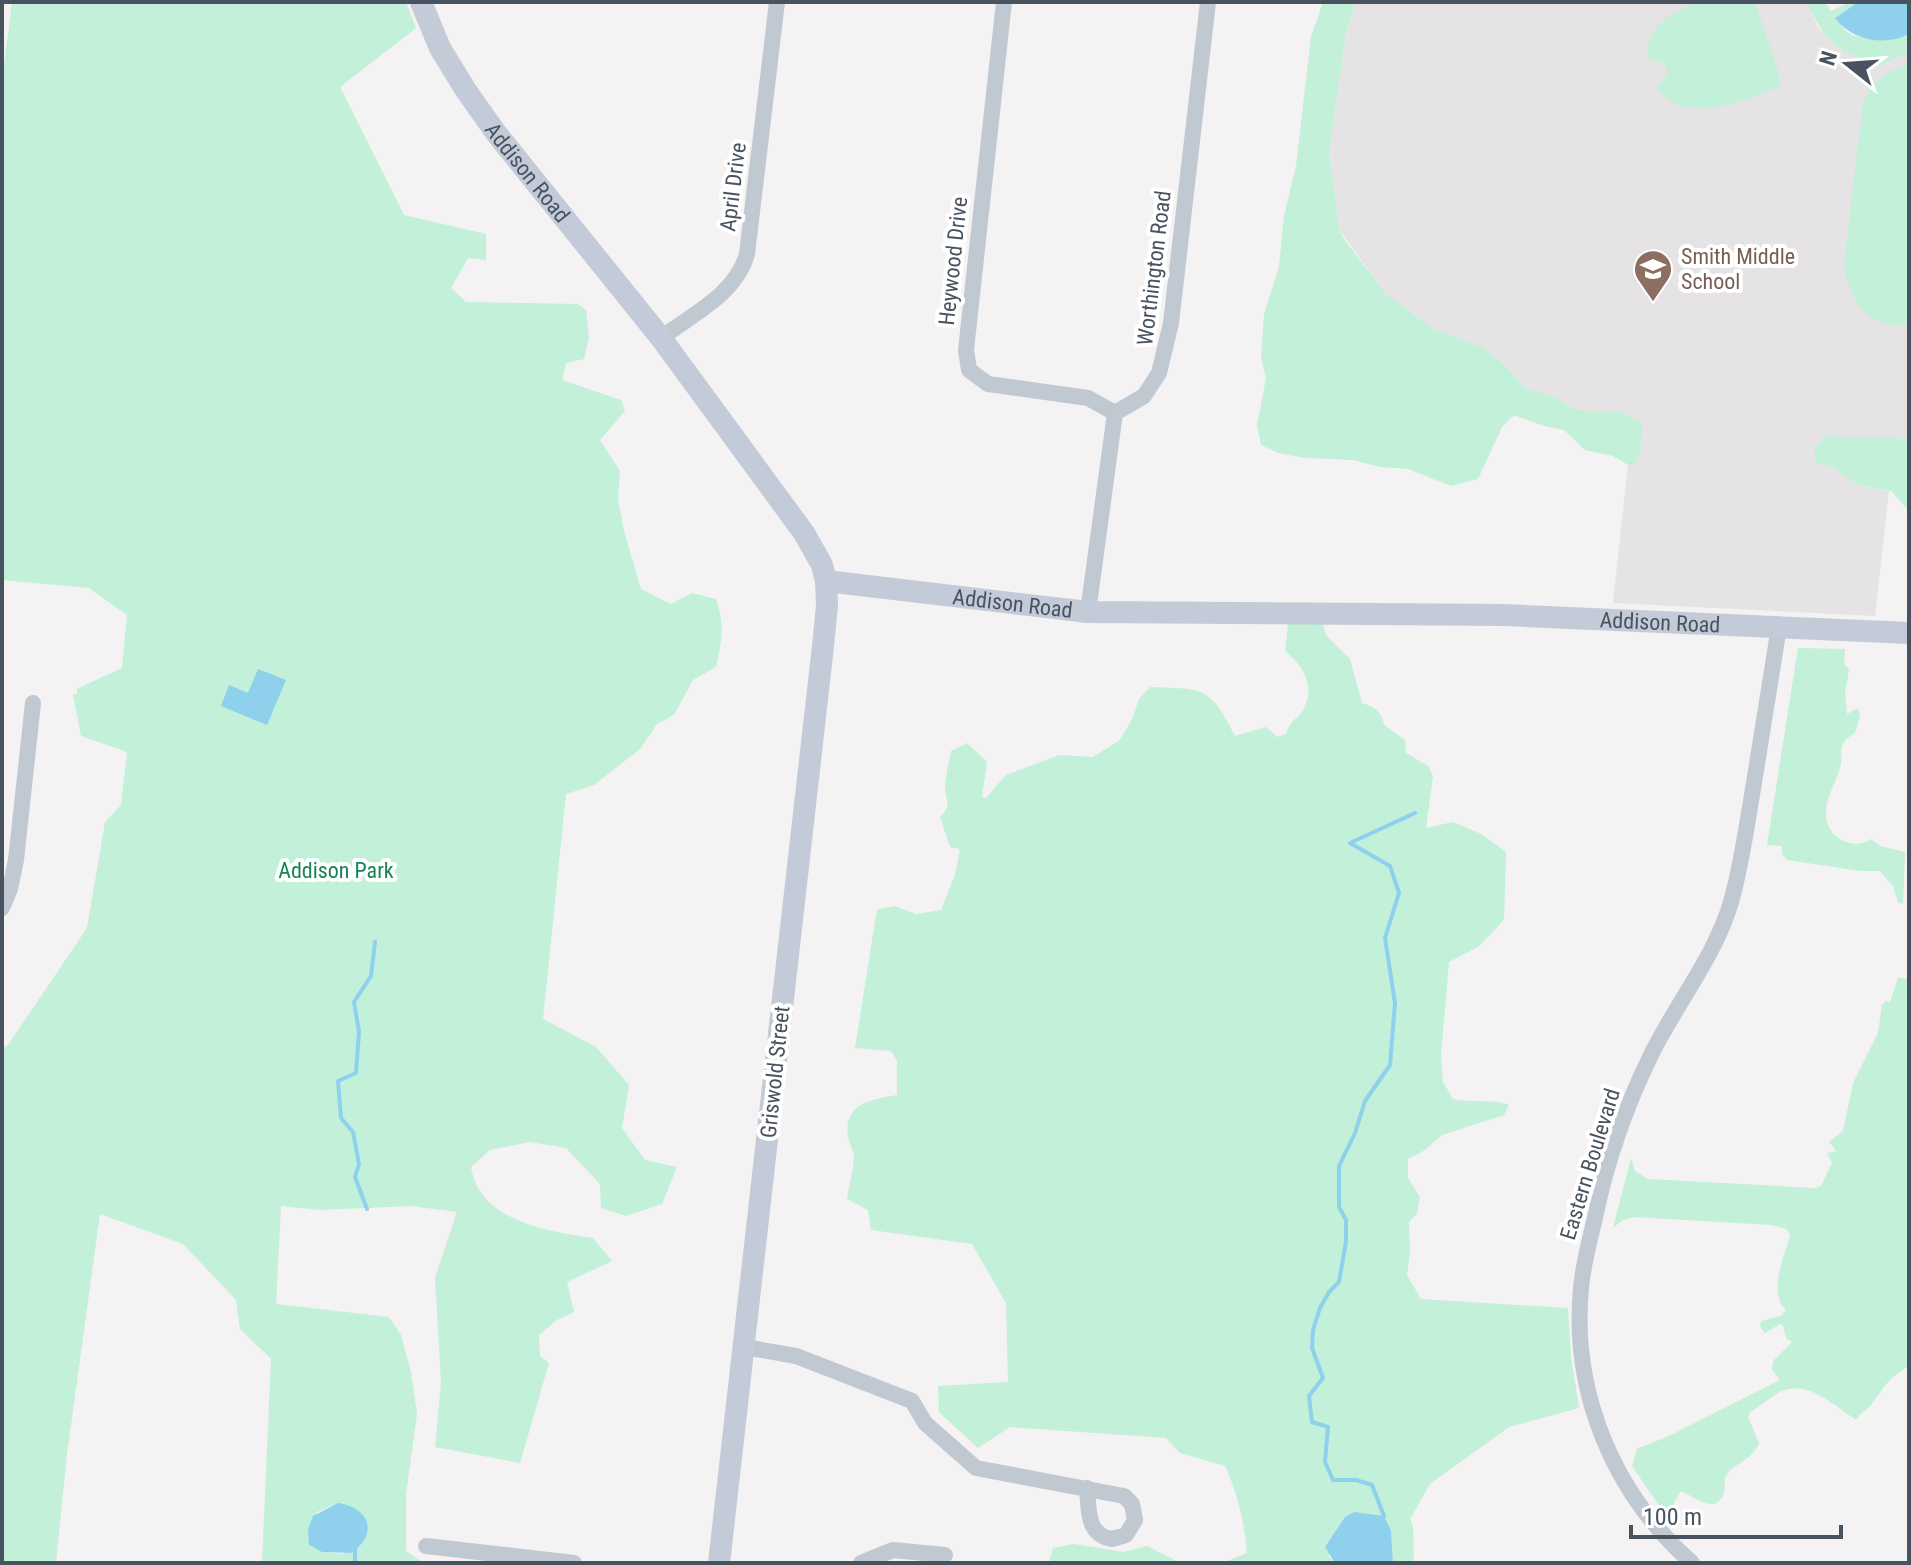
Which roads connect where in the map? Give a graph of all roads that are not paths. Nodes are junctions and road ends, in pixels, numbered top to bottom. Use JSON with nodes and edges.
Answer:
{"nodes":[{"id":1,"x":421,"y":2,"type":"edge"},
{"id":2,"x":777,"y":2,"type":"edge"},
{"id":3,"x":1004,"y":2,"type":"edge"},
{"id":4,"x":1208,"y":2,"type":"edge"},
{"id":5,"x":661,"y":338,"type":"junction"},
{"id":6,"x":1115,"y":413,"type":"junction"},
{"id":7,"x":826,"y":581,"type":"junction"},
{"id":8,"x":1088,"y":612,"type":"junction"},
{"id":9,"x":1779,"y":627,"type":"junction"},
{"id":10,"x":1909,"y":633,"type":"edge"},
{"id":11,"x":33,"y":703,"type":"dead end"},
{"id":12,"x":2,"y":908,"type":"edge"},
{"id":13,"x":745,"y":1347,"type":"junction"},
{"id":14,"x":1087,"y":1488,"type":"dead end"},
{"id":15,"x":426,"y":1546,"type":"dead end"},
{"id":16,"x":945,"y":1555,"type":"dead end"},
{"id":17,"x":574,"y":1563,"type":"edge"},
{"id":18,"x":719,"y":1563,"type":"edge"},
{"id":19,"x":861,"y":1563,"type":"edge"},
{"id":20,"x":1692,"y":1563,"type":"edge"}],
"edges":[{"from":1,"to":5,"type":"main road","name":"Addison Road"},
{"from":2,"to":5,"type":"street","name":"April Drive"},
{"from":3,"to":6,"type":"street","name":"Heywood Drive"},
{"from":4,"to":6,"type":"street","name":"Worthington Road"},
{"from":5,"to":7,"type":"main road","name":"Addison Road"},
{"from":6,"to":8,"type":"street"},
{"from":7,"to":8,"type":"main road","name":"Addison Road"},
{"from":7,"to":13,"type":"main road","name":"Griswold Street"},
{"from":8,"to":9,"type":"main road","name":"Addison Road"},
{"from":9,"to":10,"type":"main road","name":"Addison Road"},
{"from":9,"to":20,"type":"street","name":"Eastern Boulevard"},
{"from":11,"to":12,"type":"street"},
{"from":13,"to":14,"type":"street"},
{"from":13,"to":18,"type":"main road","name":"Griswold Street"},
{"from":15,"to":17,"type":"street"},
{"from":16,"to":19,"type":"street"}]}
